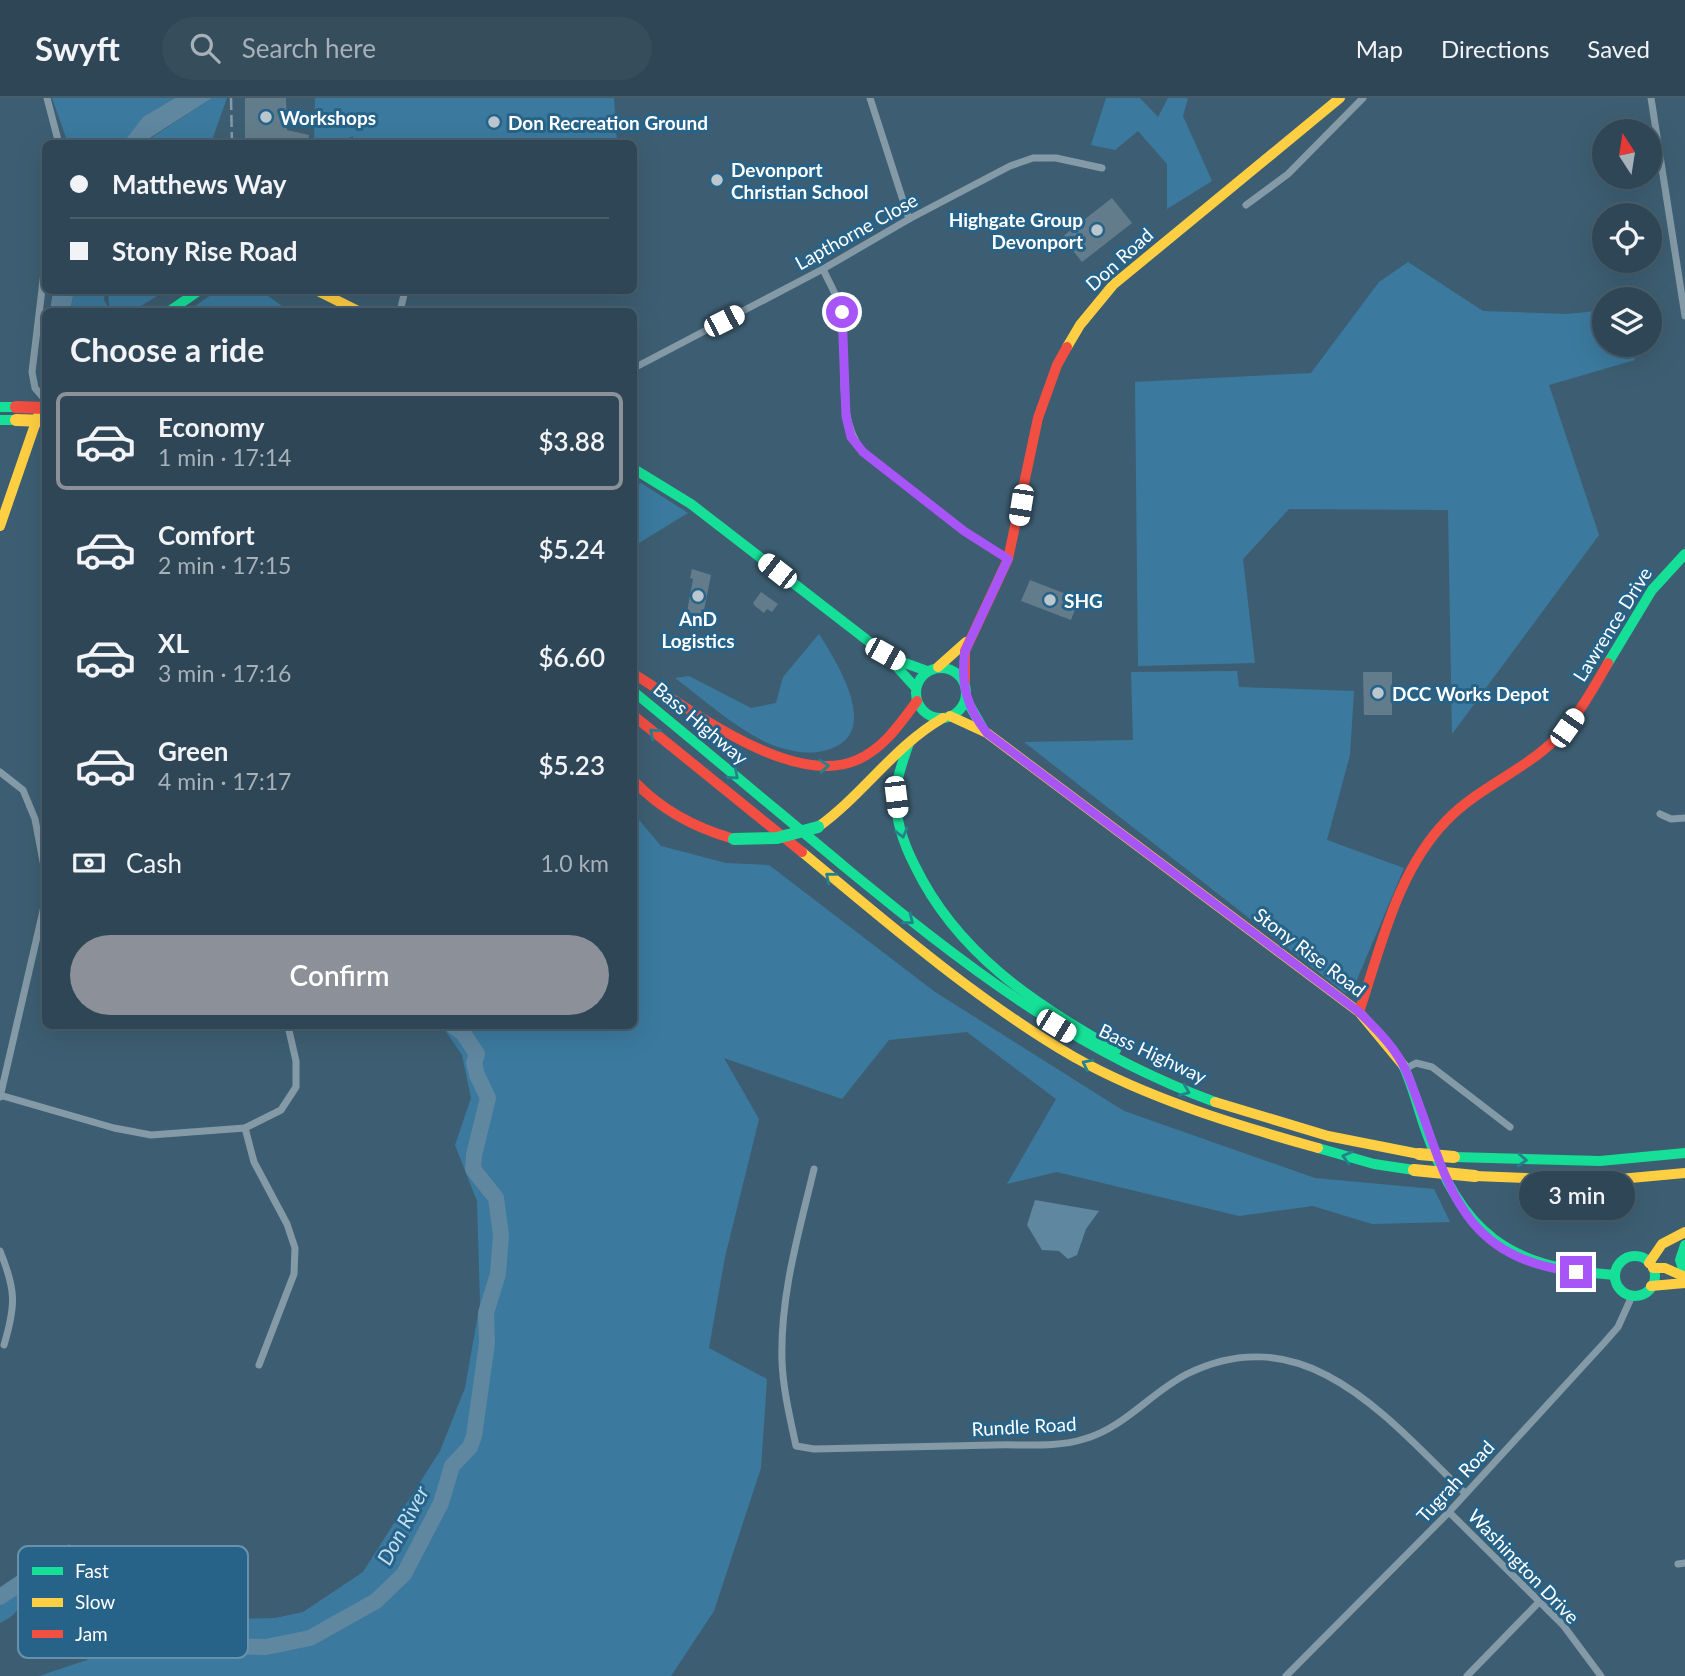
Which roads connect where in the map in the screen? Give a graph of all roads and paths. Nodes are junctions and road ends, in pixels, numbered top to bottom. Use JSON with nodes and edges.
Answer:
{"nodes":[{"id":1,"x":47,"y":98,"type":"edge"},
{"id":2,"x":870,"y":98,"type":"edge"},
{"id":3,"x":1340,"y":98,"type":"edge"},
{"id":4,"x":1363,"y":98,"type":"edge"},
{"id":5,"x":1651,"y":98,"type":"edge"},
{"id":6,"x":58,"y":140,"type":"edge"},
{"id":7,"x":1102,"y":168,"type":"dead end"},
{"id":8,"x":1246,"y":205,"type":"dead end"},
{"id":9,"x":909,"y":219,"type":"junction"},
{"id":10,"x":823,"y":269,"type":"junction"},
{"id":11,"x":42,"y":282,"type":"edge"},
{"id":12,"x":195,"y":294,"type":"edge"},
{"id":13,"x":324,"y":294,"type":"edge"},
{"id":14,"x":174,"y":308,"type":"edge"},
{"id":15,"x":352,"y":308,"type":"edge"},
{"id":16,"x":1685,"y":316,"type":"edge"},
{"id":17,"x":637,"y":366,"type":"edge"},
{"id":18,"x":42,"y":398,"type":"edge"},
{"id":19,"x":42,"y":405,"type":"edge"},
{"id":20,"x":0,"y":407,"type":"edge"},
{"id":21,"x":42,"y":409,"type":"edge"},
{"id":22,"x":16,"y":414,"type":"junction"},
{"id":23,"x":0,"y":420,"type":"edge"},
{"id":24,"x":42,"y":420,"type":"edge"},
{"id":25,"x":637,"y":471,"type":"edge"},
{"id":26,"x":0,"y":526,"type":"edge"},
{"id":27,"x":1685,"y":554,"type":"edge"},
{"id":28,"x":1008,"y":559,"type":"junction"},
{"id":29,"x":975,"y":630,"type":"junction"},
{"id":30,"x":885,"y":654,"type":"junction"},
{"id":31,"x":932,"y":669,"type":"junction"},
{"id":32,"x":637,"y":676,"type":"edge"},
{"id":33,"x":965,"y":682,"type":"junction"},
{"id":34,"x":637,"y":694,"type":"edge"},
{"id":35,"x":917,"y":695,"type":"junction"},
{"id":36,"x":966,"y":699,"type":"junction"},
{"id":37,"x":947,"y":717,"type":"junction"},
{"id":38,"x":637,"y":718,"type":"edge"},
{"id":39,"x":987,"y":733,"type":"junction"},
{"id":40,"x":909,"y":743,"type":"junction"},
{"id":41,"x":0,"y":772,"type":"edge"},
{"id":42,"x":637,"y":784,"type":"edge"},
{"id":43,"x":1660,"y":814,"type":"dead end"},
{"id":44,"x":1685,"y":818,"type":"edge"},
{"id":45,"x":42,"y":856,"type":"edge"},
{"id":46,"x":42,"y":915,"type":"edge"},
{"id":47,"x":1359,"y":1012,"type":"junction"},
{"id":48,"x":289,"y":1029,"type":"edge"},
{"id":49,"x":1405,"y":1069,"type":"junction"},
{"id":50,"x":1159,"y":1080,"type":"junction"},
{"id":51,"x":0,"y":1096,"type":"edge"},
{"id":52,"x":1510,"y":1127,"type":"dead end"},
{"id":53,"x":245,"y":1128,"type":"junction"},
{"id":54,"x":1685,"y":1153,"type":"edge"},
{"id":55,"x":814,"y":1169,"type":"dead end"},
{"id":56,"x":1685,"y":1173,"type":"edge"},
{"id":57,"x":1685,"y":1232,"type":"edge"},
{"id":58,"x":1685,"y":1245,"type":"edge"},
{"id":59,"x":0,"y":1251,"type":"edge"},
{"id":60,"x":1651,"y":1265,"type":"junction"},
{"id":61,"x":1615,"y":1275,"type":"junction"},
{"id":62,"x":1685,"y":1276,"type":"edge"},
{"id":63,"x":1685,"y":1283,"type":"edge"},
{"id":64,"x":1651,"y":1286,"type":"junction"},
{"id":65,"x":1632,"y":1296,"type":"junction"},
{"id":66,"x":4,"y":1345,"type":"dead end"},
{"id":67,"x":259,"y":1364,"type":"dead end"},
{"id":68,"x":1465,"y":1493,"type":"junction"},
{"id":69,"x":1449,"y":1512,"type":"junction"},
{"id":70,"x":1539,"y":1602,"type":"junction"},
{"id":71,"x":1286,"y":1676,"type":"edge"},
{"id":72,"x":1467,"y":1676,"type":"edge"},
{"id":73,"x":1601,"y":1676,"type":"edge"}],
"edges":[{"from":1,"to":6,"type":"street"},
{"from":2,"to":9,"type":"street"},
{"from":3,"to":28,"type":"main road","name":"Don Road"},
{"from":4,"to":8,"type":"street"},
{"from":5,"to":16,"type":"street"},
{"from":7,"to":9,"type":"street","name":"Lapthorne Close"},
{"from":9,"to":10,"type":"street","name":"Lapthorne Close"},
{"from":10,"to":17,"type":"street","name":"Lapthorne Close"},
{"from":10,"to":28,"type":"street"},
{"from":11,"to":18,"type":"street"},
{"from":12,"to":14,"type":"main road"},
{"from":13,"to":15,"type":"main road"},
{"from":19,"to":22,"type":"main road","bridge":true},
{"from":20,"to":22,"type":"main road"},
{"from":21,"to":26,"type":"main road"},
{"from":22,"to":23,"type":"main road"},
{"from":22,"to":24,"type":"main road","bridge":true},
{"from":25,"to":30,"type":"main road"},
{"from":27,"to":47,"type":"main road","name":"Lawrence Drive"},
{"from":28,"to":29,"type":"main road","name":"Don Road"},
{"from":29,"to":31,"type":"main road","name":"Don Road"},
{"from":29,"to":33,"type":"main road","name":"Don Road"},
{"from":30,"to":31,"type":"main road"},
{"from":30,"to":35,"type":"main road"},
{"from":31,"to":33,"type":"main road"},
{"from":31,"to":35,"type":"main road"},
{"from":32,"to":35,"type":"main road","one_way":true},
{"from":33,"to":36,"type":"main road"},
{"from":34,"to":50,"type":"main road","name":"Bass Highway","one_way":true},
{"from":35,"to":37,"type":"main road"},
{"from":36,"to":37,"type":"main road"},
{"from":36,"to":39,"type":"main road","name":"Stony Rise Road"},
{"from":37,"to":39,"type":"main road","name":"Stony Rise Road"},
{"from":37,"to":40,"type":"main road"},
{"from":56,"to":38,"type":"main road","name":"Bass Highway","one_way":true,"bridge":true},
{"from":39,"to":47,"type":"main road","name":"Stony Rise Road"},
{"from":40,"to":42,"type":"main road","bridge":true},
{"from":40,"to":50,"type":"main road","one_way":true},
{"from":41,"to":45,"type":"street"},
{"from":43,"to":44,"type":"street"},
{"from":46,"to":51,"type":"street"},
{"from":47,"to":49,"type":"main road","name":"Stony Rise Road"},
{"from":48,"to":53,"type":"street"},
{"from":49,"to":52,"type":"street"},
{"from":49,"to":61,"type":"main road","name":"Stony Rise Road"},
{"from":50,"to":54,"type":"main road","name":"Bass Highway","one_way":true,"bridge":true},
{"from":51,"to":53,"type":"street"},
{"from":53,"to":67,"type":"street"},
{"from":55,"to":68,"type":"street","name":"Rundle Road"},
{"from":57,"to":60,"type":"main road"},
{"from":58,"to":62,"type":"main road"},
{"from":59,"to":66,"type":"street"},
{"from":60,"to":61,"type":"main road"},
{"from":60,"to":62,"type":"main road"},
{"from":60,"to":64,"type":"main road"},
{"from":61,"to":65,"type":"main road"},
{"from":63,"to":64,"type":"main road"},
{"from":64,"to":65,"type":"main road"},
{"from":65,"to":68,"type":"street","name":"Tugrah Road"},
{"from":68,"to":69,"type":"street","name":"Tugrah Road"},
{"from":69,"to":70,"type":"street","name":"Washington Drive"},
{"from":69,"to":71,"type":"street","name":"Tugrah Road"},
{"from":70,"to":72,"type":"street"},
{"from":70,"to":73,"type":"street","name":"Washington Drive"}]}
